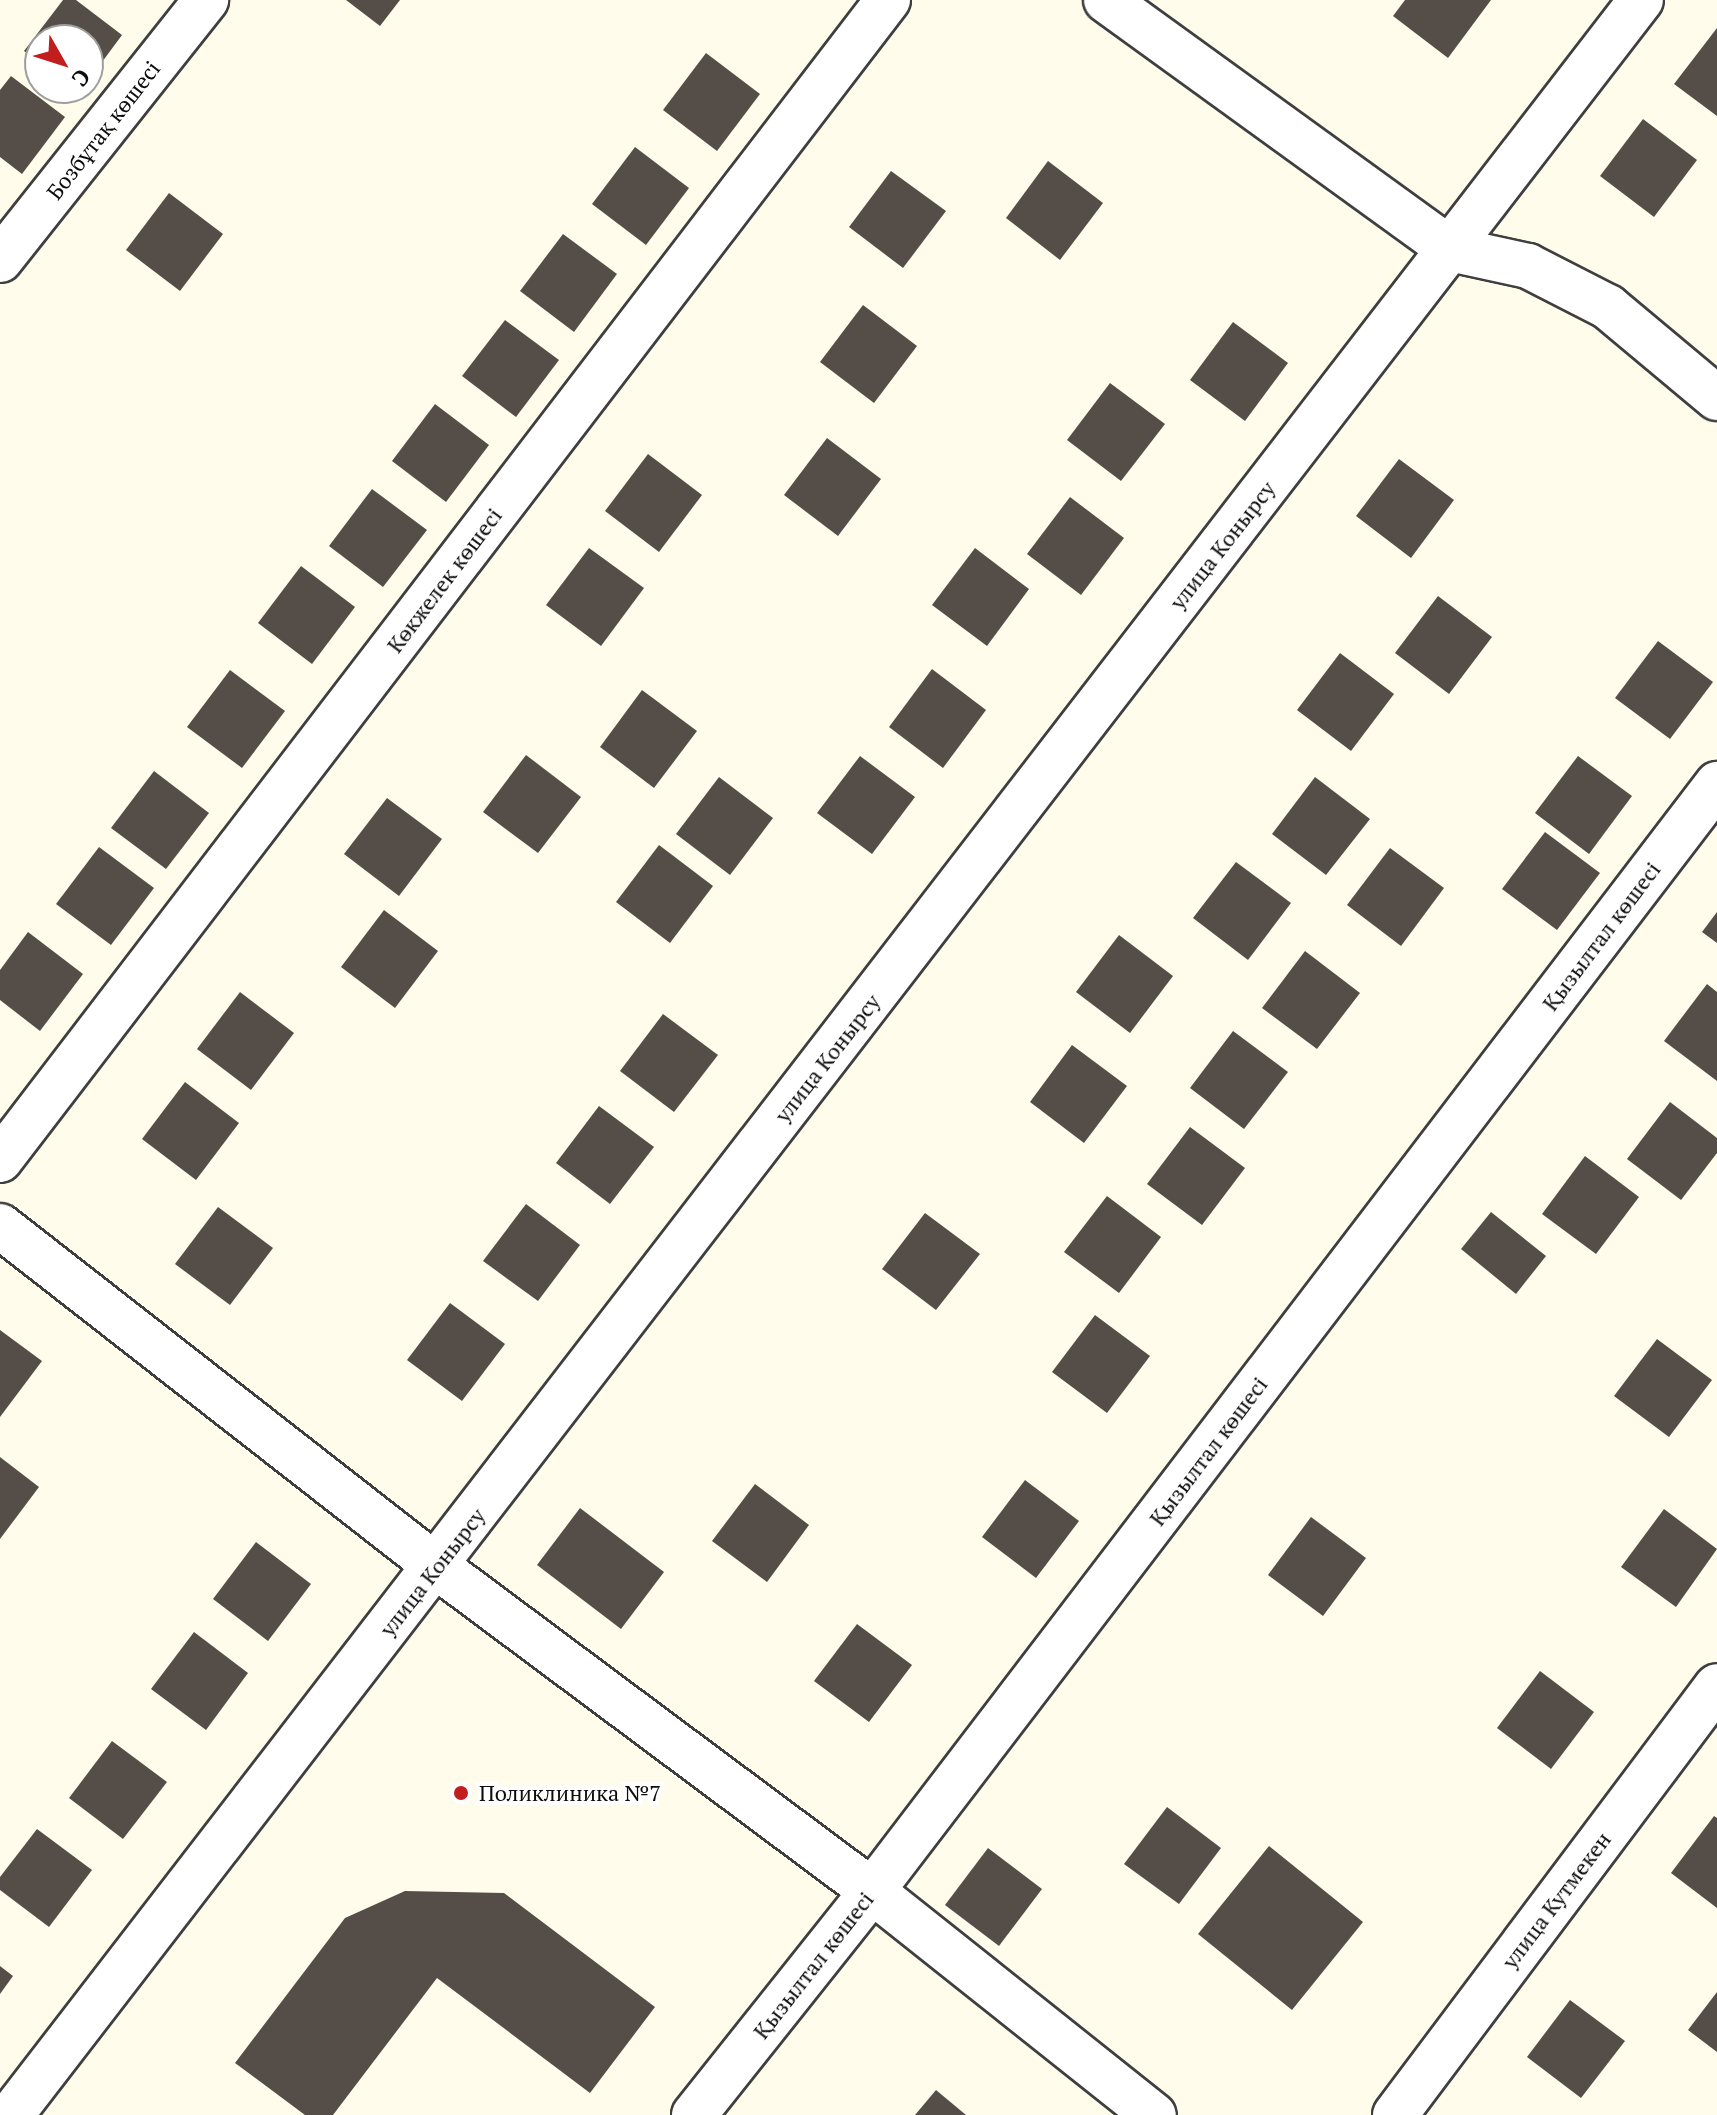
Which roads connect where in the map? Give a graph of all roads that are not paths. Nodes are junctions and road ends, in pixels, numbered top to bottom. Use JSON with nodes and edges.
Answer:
{"nodes":[{"id":1,"x":206,"y":0,"type":"edge"},
{"id":2,"x":888,"y":0,"type":"edge"},
{"id":3,"x":1106,"y":0,"type":"edge"},
{"id":4,"x":1641,"y":0,"type":"edge"},
{"id":5,"x":1450,"y":249,"type":"junction"},
{"id":6,"x":0,"y":260,"type":"edge"},
{"id":7,"x":1717,"y":398,"type":"edge"},
{"id":8,"x":1717,"y":784,"type":"edge"},
{"id":9,"x":0,"y":1160,"type":"edge"},
{"id":10,"x":0,"y":1226,"type":"edge"},
{"id":11,"x":436,"y":1566,"type":"junction"},
{"id":12,"x":1717,"y":1686,"type":"edge"},
{"id":13,"x":872,"y":1891,"type":"junction"},
{"id":14,"x":11,"y":2115,"type":"edge"},
{"id":15,"x":694,"y":2115,"type":"edge"},
{"id":16,"x":1154,"y":2115,"type":"edge"},
{"id":17,"x":1395,"y":2115,"type":"edge"}],
"edges":[{"from":1,"to":6,"type":"street","name":"Бозбұтақ көшесі"},
{"from":2,"to":9,"type":"street","name":"Көкжелек көшесі"},
{"from":3,"to":5,"type":"street"},
{"from":4,"to":5,"type":"street","name":"улица Конырсу"},
{"from":5,"to":7,"type":"street"},
{"from":5,"to":11,"type":"street","name":"улица Конырсу"},
{"from":8,"to":13,"type":"street","name":"Қызылтал көшесі"},
{"from":10,"to":11,"type":"street"},
{"from":11,"to":13,"type":"street"},
{"from":11,"to":14,"type":"street","name":"улица Конырсу"},
{"from":12,"to":17,"type":"street","name":"улица Кутмекен"},
{"from":13,"to":15,"type":"street","name":"Қызылтал көшесі"},
{"from":13,"to":16,"type":"street"}]}
